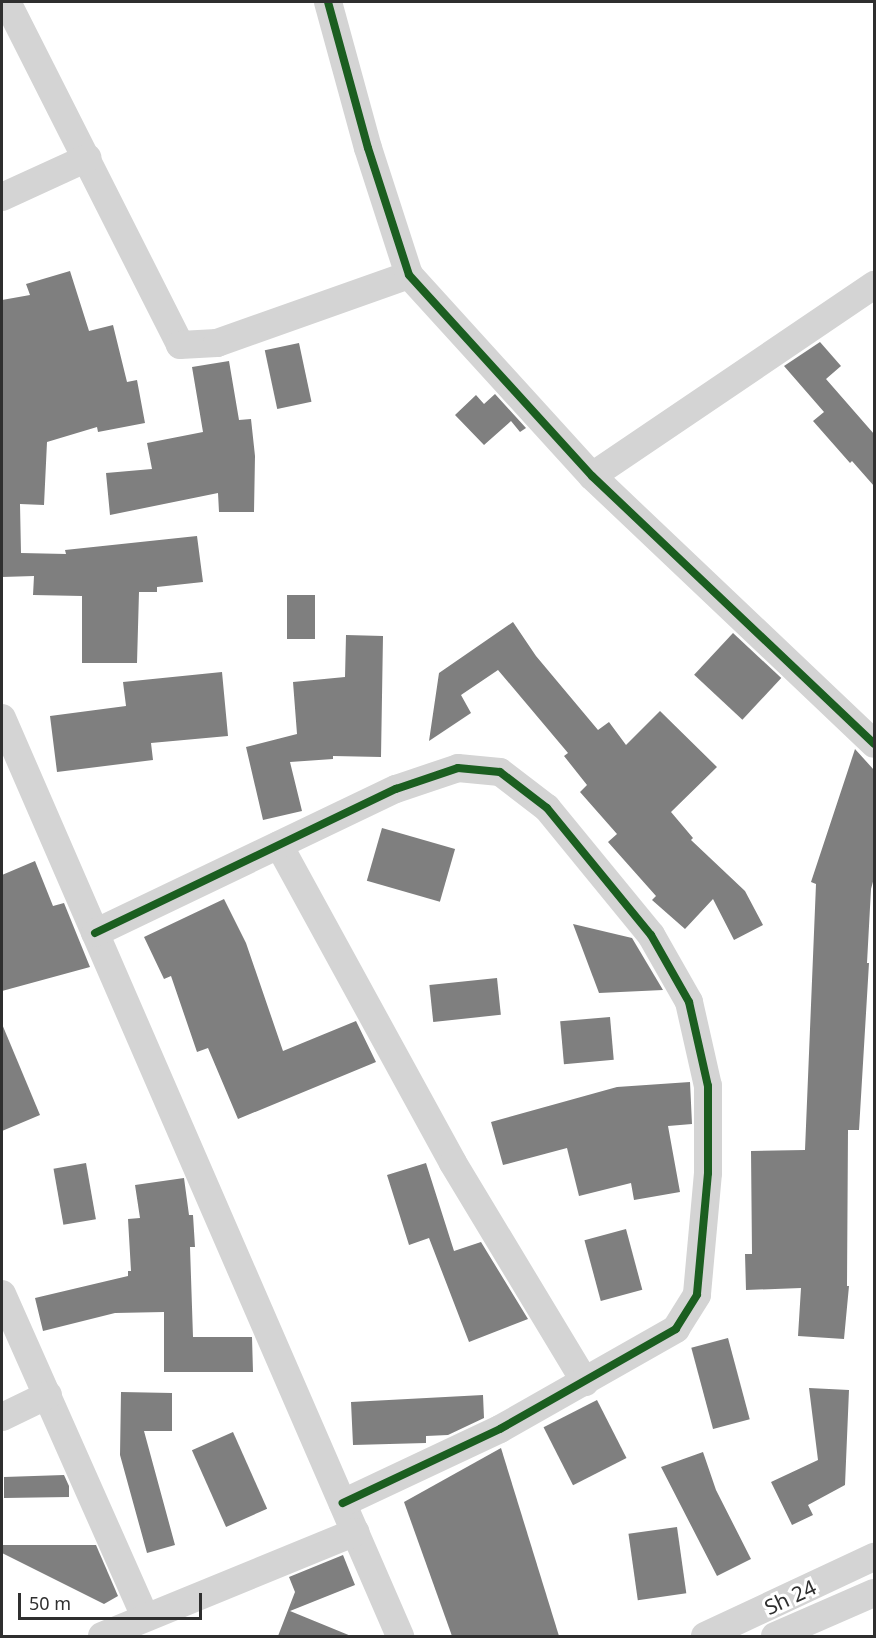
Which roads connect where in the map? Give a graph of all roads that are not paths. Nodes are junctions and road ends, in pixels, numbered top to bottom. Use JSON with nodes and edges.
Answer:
{"nodes":[{"id":1,"x":7,"y":2,"type":"edge"},
{"id":2,"x":328,"y":2,"type":"edge"},
{"id":3,"x":87,"y":158,"type":"junction"},
{"id":4,"x":2,"y":197,"type":"edge"},
{"id":5,"x":409,"y":275,"type":"junction"},
{"id":6,"x":874,"y":285,"type":"edge"},
{"id":7,"x":592,"y":476,"type":"junction"},
{"id":8,"x":2,"y":718,"type":"edge"},
{"id":9,"x":874,"y":744,"type":"edge"},
{"id":10,"x":279,"y":845,"type":"junction"},
{"id":11,"x":95,"y":933,"type":"junction"},
{"id":12,"x":2,"y":1294,"type":"edge"},
{"id":13,"x":585,"y":1382,"type":"junction"},
{"id":14,"x":48,"y":1395,"type":"junction"},
{"id":15,"x":2,"y":1417,"type":"edge"},
{"id":16,"x":343,"y":1503,"type":"junction"},
{"id":17,"x":355,"y":1532,"type":"junction"},
{"id":18,"x":874,"y":1557,"type":"edge"},
{"id":19,"x":874,"y":1593,"type":"edge"},
{"id":20,"x":145,"y":1616,"type":"junction"},
{"id":21,"x":102,"y":1636,"type":"edge"},
{"id":22,"x":400,"y":1636,"type":"edge"},
{"id":23,"x":705,"y":1636,"type":"edge"},
{"id":24,"x":775,"y":1636,"type":"edge"}],
"edges":[{"from":1,"to":3,"type":"street"},
{"from":2,"to":5,"type":"street"},
{"from":3,"to":4,"type":"street"},
{"from":3,"to":5,"type":"street"},
{"from":5,"to":7,"type":"street"},
{"from":6,"to":7,"type":"street"},
{"from":7,"to":9,"type":"street"},
{"from":8,"to":11,"type":"street"},
{"from":10,"to":11,"type":"street"},
{"from":10,"to":13,"type":"street"},
{"from":10,"to":13,"type":"street"},
{"from":11,"to":16,"type":"street"},
{"from":12,"to":14,"type":"street"},
{"from":13,"to":16,"type":"street"},
{"from":14,"to":15,"type":"street"},
{"from":14,"to":20,"type":"street"},
{"from":16,"to":17,"type":"street"},
{"from":17,"to":20,"type":"street"},
{"from":17,"to":22,"type":"street"},
{"from":18,"to":23,"type":"street","name":"Sh 24"},
{"from":19,"to":24,"type":"street","name":"Sh 24"},
{"from":20,"to":21,"type":"street"}]}
